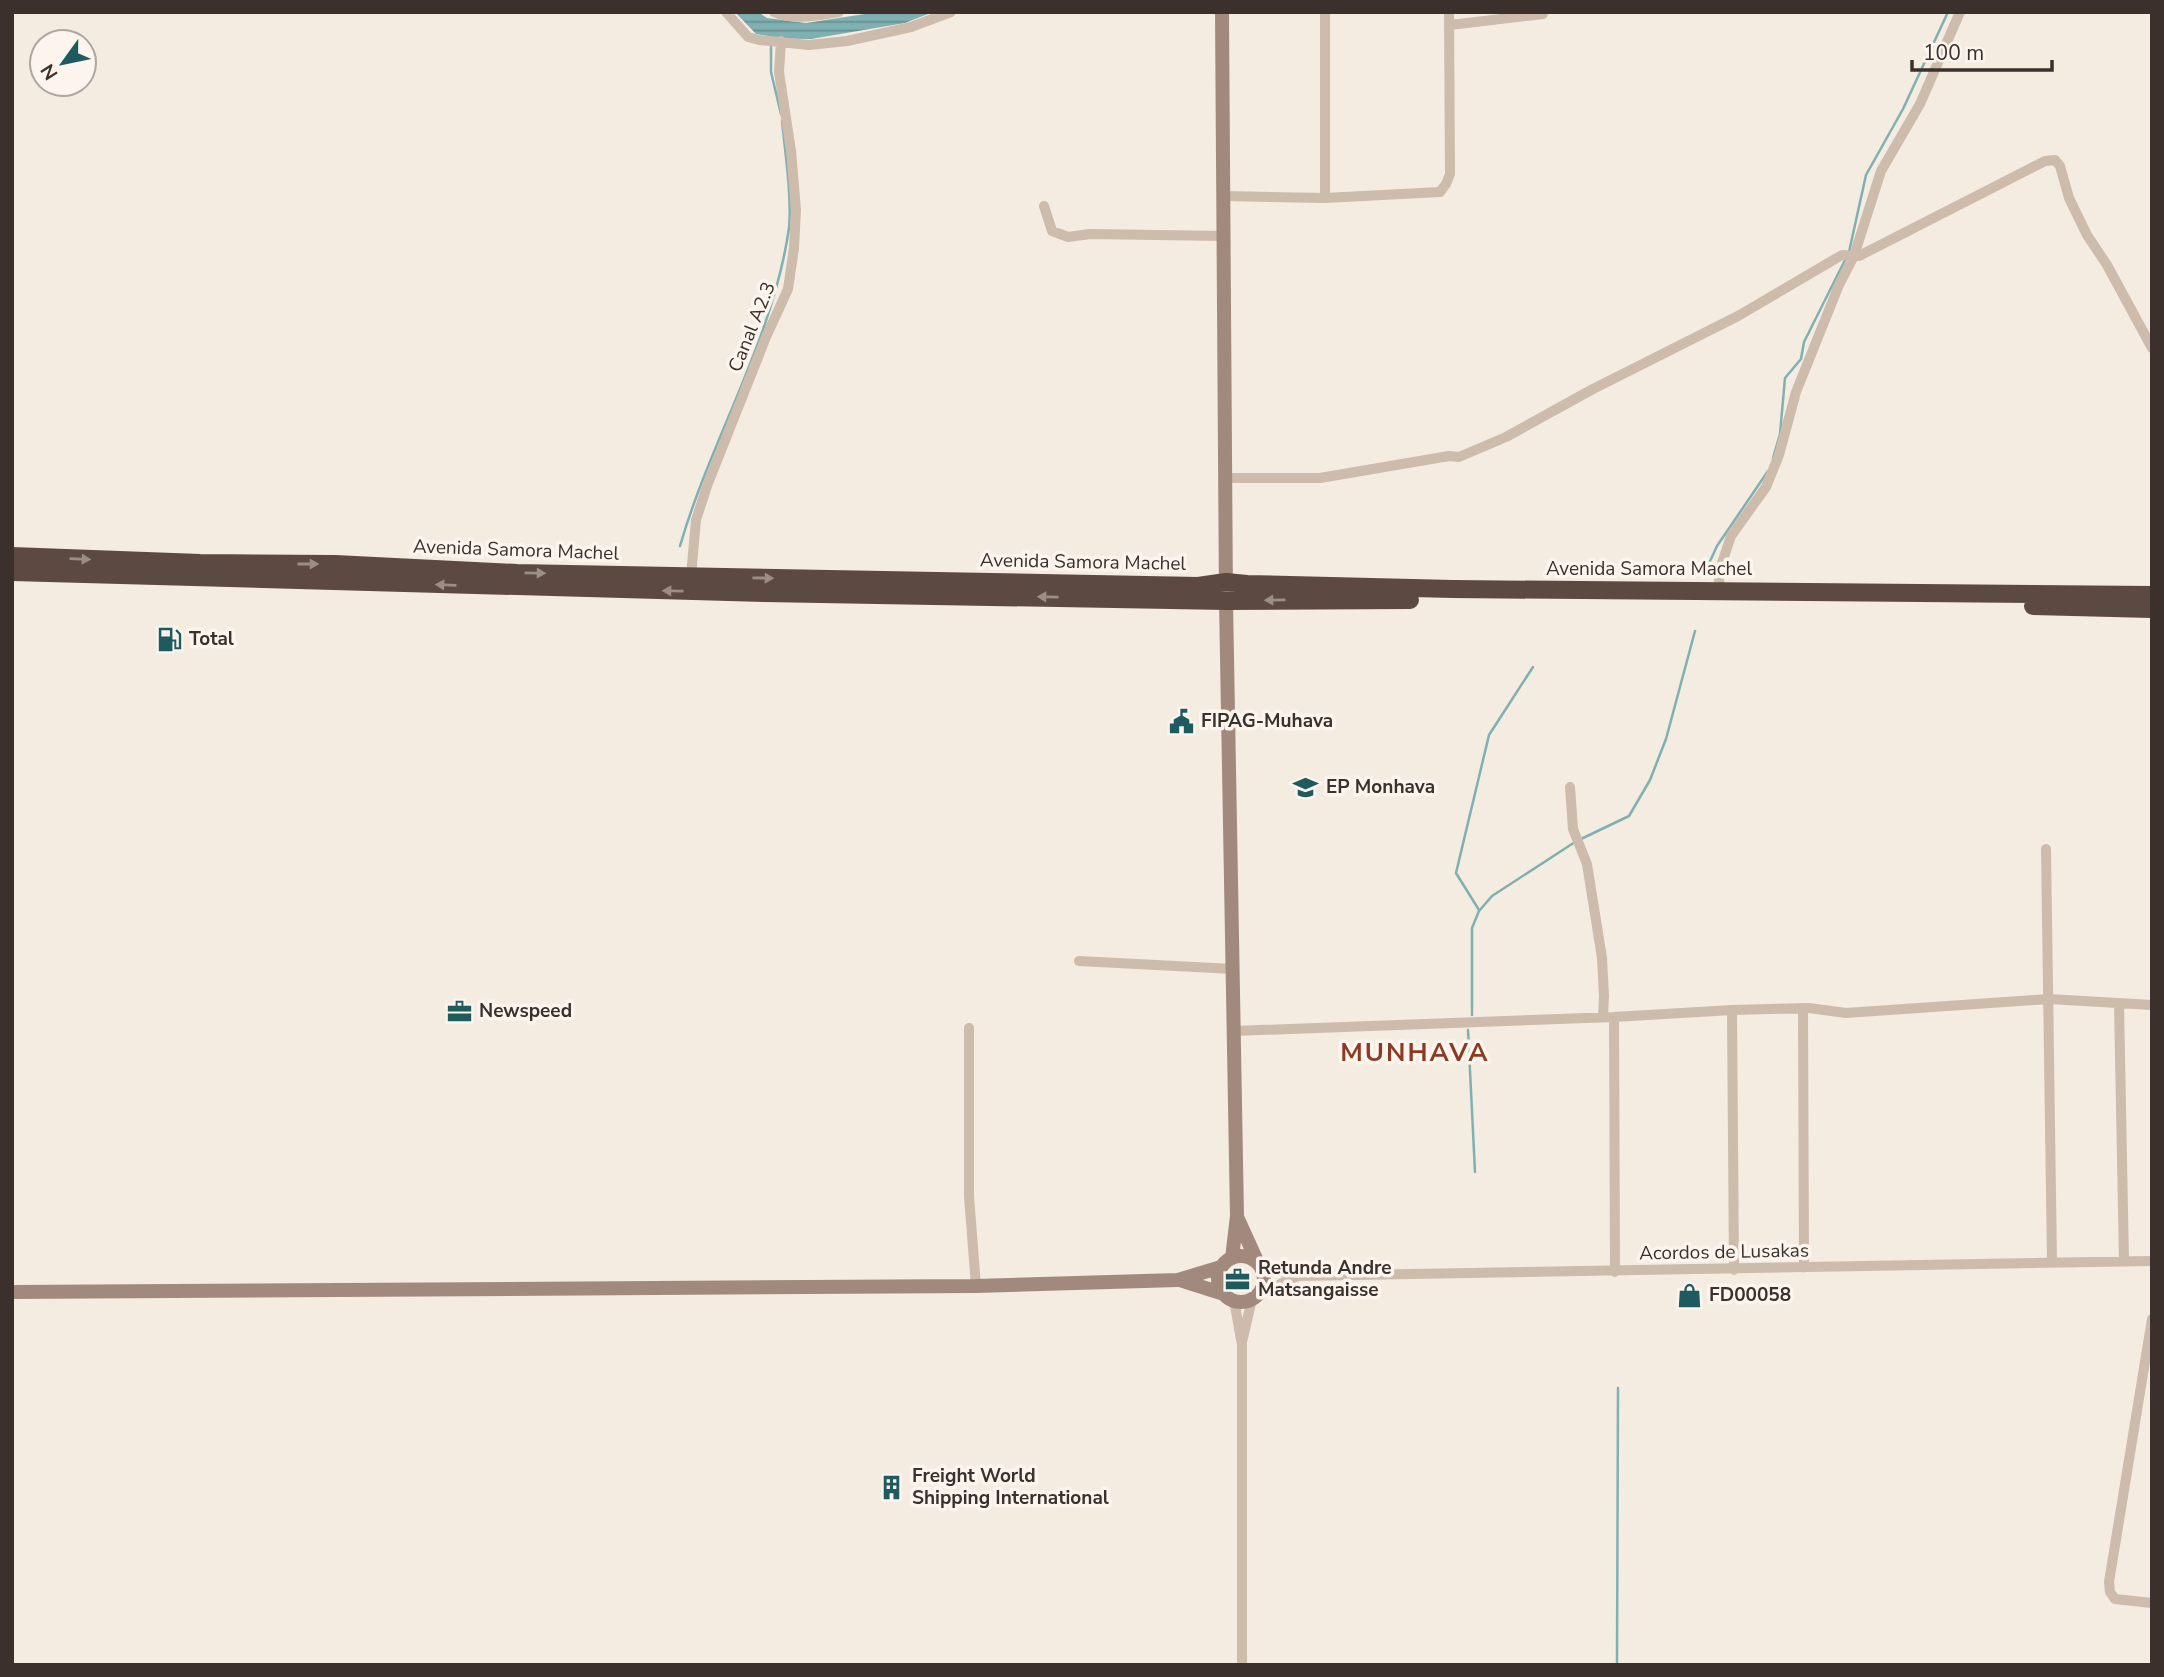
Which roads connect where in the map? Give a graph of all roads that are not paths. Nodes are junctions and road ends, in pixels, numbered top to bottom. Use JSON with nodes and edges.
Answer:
{"nodes":[{"id":1,"x":726,"y":12,"type":"edge"},
{"id":2,"x":774,"y":12,"type":"edge"},
{"id":3,"x":839,"y":12,"type":"edge"},
{"id":4,"x":951,"y":12,"type":"edge"},
{"id":5,"x":1222,"y":12,"type":"edge"},
{"id":6,"x":1325,"y":12,"type":"edge"},
{"id":7,"x":1449,"y":12,"type":"edge"},
{"id":8,"x":1961,"y":12,"type":"edge"},
{"id":9,"x":1543,"y":14,"type":"dead end"},
{"id":10,"x":1450,"y":25,"type":"junction"},
{"id":11,"x":781,"y":41,"type":"junction"},
{"id":12,"x":1223,"y":196,"type":"junction"},
{"id":13,"x":1325,"y":198,"type":"junction"},
{"id":14,"x":1044,"y":206,"type":"dead end"},
{"id":15,"x":1223,"y":236,"type":"junction"},
{"id":16,"x":1850,"y":256,"type":"junction"},
{"id":17,"x":2152,"y":348,"type":"edge"},
{"id":18,"x":1224,"y":478,"type":"junction"},
{"id":19,"x":12,"y":556,"type":"edge"},
{"id":20,"x":12,"y":572,"type":"edge"},
{"id":21,"x":691,"y":576,"type":"junction"},
{"id":22,"x":1226,"y":582,"type":"junction"},
{"id":23,"x":1721,"y":591,"type":"junction"},
{"id":24,"x":2152,"y":595,"type":"edge"},
{"id":25,"x":1226,"y":601,"type":"junction"},
{"id":26,"x":2152,"y":609,"type":"edge"},
{"id":27,"x":1570,"y":787,"type":"dead end"},
{"id":28,"x":2046,"y":849,"type":"dead end"},
{"id":29,"x":1079,"y":961,"type":"dead end"},
{"id":30,"x":1233,"y":969,"type":"junction"},
{"id":31,"x":2049,"y":999,"type":"junction"},
{"id":32,"x":2119,"y":1004,"type":"junction"},
{"id":33,"x":2152,"y":1004,"type":"edge"},
{"id":34,"x":1803,"y":1008,"type":"junction"},
{"id":35,"x":1732,"y":1010,"type":"junction"},
{"id":36,"x":1602,"y":1017,"type":"junction"},
{"id":37,"x":1614,"y":1017,"type":"junction"},
{"id":38,"x":969,"y":1028,"type":"dead end"},
{"id":39,"x":1234,"y":1031,"type":"junction"},
{"id":40,"x":1237,"y":1216,"type":"junction"},
{"id":41,"x":2124,"y":1261,"type":"junction"},
{"id":42,"x":2152,"y":1261,"type":"edge"},
{"id":43,"x":1226,"y":1262,"type":"junction"},
{"id":44,"x":2052,"y":1262,"type":"junction"},
{"id":45,"x":1259,"y":1264,"type":"junction"},
{"id":46,"x":1804,"y":1268,"type":"junction"},
{"id":47,"x":1734,"y":1270,"type":"junction"},
{"id":48,"x":1615,"y":1272,"type":"junction"},
{"id":49,"x":1296,"y":1276,"type":"junction"},
{"id":50,"x":1178,"y":1280,"type":"junction"},
{"id":51,"x":976,"y":1286,"type":"junction"},
{"id":52,"x":12,"y":1292,"type":"edge"},
{"id":53,"x":1256,"y":1296,"type":"junction"},
{"id":54,"x":1229,"y":1297,"type":"junction"},
{"id":55,"x":2152,"y":1319,"type":"edge"},
{"id":56,"x":1242,"y":1345,"type":"junction"},
{"id":57,"x":2152,"y":1603,"type":"edge"},
{"id":58,"x":1242,"y":1665,"type":"edge"}],
"edges":[{"from":1,"to":11,"type":"street"},
{"from":2,"to":3,"type":"street"},
{"from":4,"to":11,"type":"street"},
{"from":5,"to":12,"type":"main road"},
{"from":6,"to":13,"type":"street"},
{"from":7,"to":10,"type":"street"},
{"from":8,"to":16,"type":"street"},
{"from":9,"to":10,"type":"street"},
{"from":10,"to":13,"type":"street"},
{"from":11,"to":21,"type":"street","name":"Canal A2.3"},
{"from":12,"to":13,"type":"street"},
{"from":12,"to":15,"type":"main road"},
{"from":14,"to":15,"type":"street"},
{"from":15,"to":18,"type":"main road"},
{"from":16,"to":17,"type":"street"},
{"from":16,"to":18,"type":"street"},
{"from":16,"to":23,"type":"street"},
{"from":18,"to":22,"type":"main road"},
{"from":19,"to":21,"type":"highway","name":"Avenida Samora Machel","one_way":true},
{"from":25,"to":20,"type":"highway","name":"Avenida Samora Machel","one_way":true},
{"from":21,"to":22,"type":"highway","name":"Avenida Samora Machel","one_way":true},
{"from":22,"to":23,"type":"highway","name":"Avenida Samora Machel"},
{"from":22,"to":25,"type":"main road"},
{"from":23,"to":24,"type":"highway","name":"Avenida Samora Machel"},
{"from":26,"to":25,"type":"highway","name":"Avenida Samora Machel","one_way":true},
{"from":25,"to":30,"type":"main road"},
{"from":27,"to":36,"type":"street"},
{"from":28,"to":31,"type":"street"},
{"from":29,"to":30,"type":"street"},
{"from":30,"to":39,"type":"main road"},
{"from":31,"to":32,"type":"street"},
{"from":31,"to":34,"type":"street"},
{"from":31,"to":44,"type":"street"},
{"from":32,"to":33,"type":"street"},
{"from":32,"to":41,"type":"street"},
{"from":34,"to":35,"type":"street"},
{"from":34,"to":46,"type":"street"},
{"from":35,"to":37,"type":"street"},
{"from":35,"to":47,"type":"street"},
{"from":36,"to":37,"type":"street"},
{"from":36,"to":39,"type":"street"},
{"from":37,"to":48,"type":"street"},
{"from":38,"to":51,"type":"street"},
{"from":39,"to":40,"type":"main road"},
{"from":40,"to":43,"type":"main road"},
{"from":40,"to":45,"type":"main road"},
{"from":41,"to":42,"type":"street","name":"Acordos de Lusakas"},
{"from":41,"to":44,"type":"street","name":"Acordos de Lusakas"},
{"from":43,"to":45,"type":"main road"},
{"from":43,"to":50,"type":"main road"},
{"from":43,"to":54,"type":"main road"},
{"from":44,"to":46,"type":"street","name":"Acordos de Lusakas"},
{"from":45,"to":49,"type":"street"},
{"from":45,"to":53,"type":"main road"},
{"from":46,"to":47,"type":"street","name":"Acordos de Lusakas"},
{"from":47,"to":48,"type":"street","name":"Acordos de Lusakas"},
{"from":48,"to":49,"type":"street","name":"Acordos de Lusakas"},
{"from":49,"to":53,"type":"street"},
{"from":50,"to":51,"type":"main road"},
{"from":50,"to":54,"type":"main road"},
{"from":51,"to":52,"type":"main road"},
{"from":53,"to":54,"type":"main road"},
{"from":53,"to":56,"type":"street"},
{"from":54,"to":56,"type":"street"},
{"from":55,"to":57,"type":"street"},
{"from":56,"to":58,"type":"street"}]}
